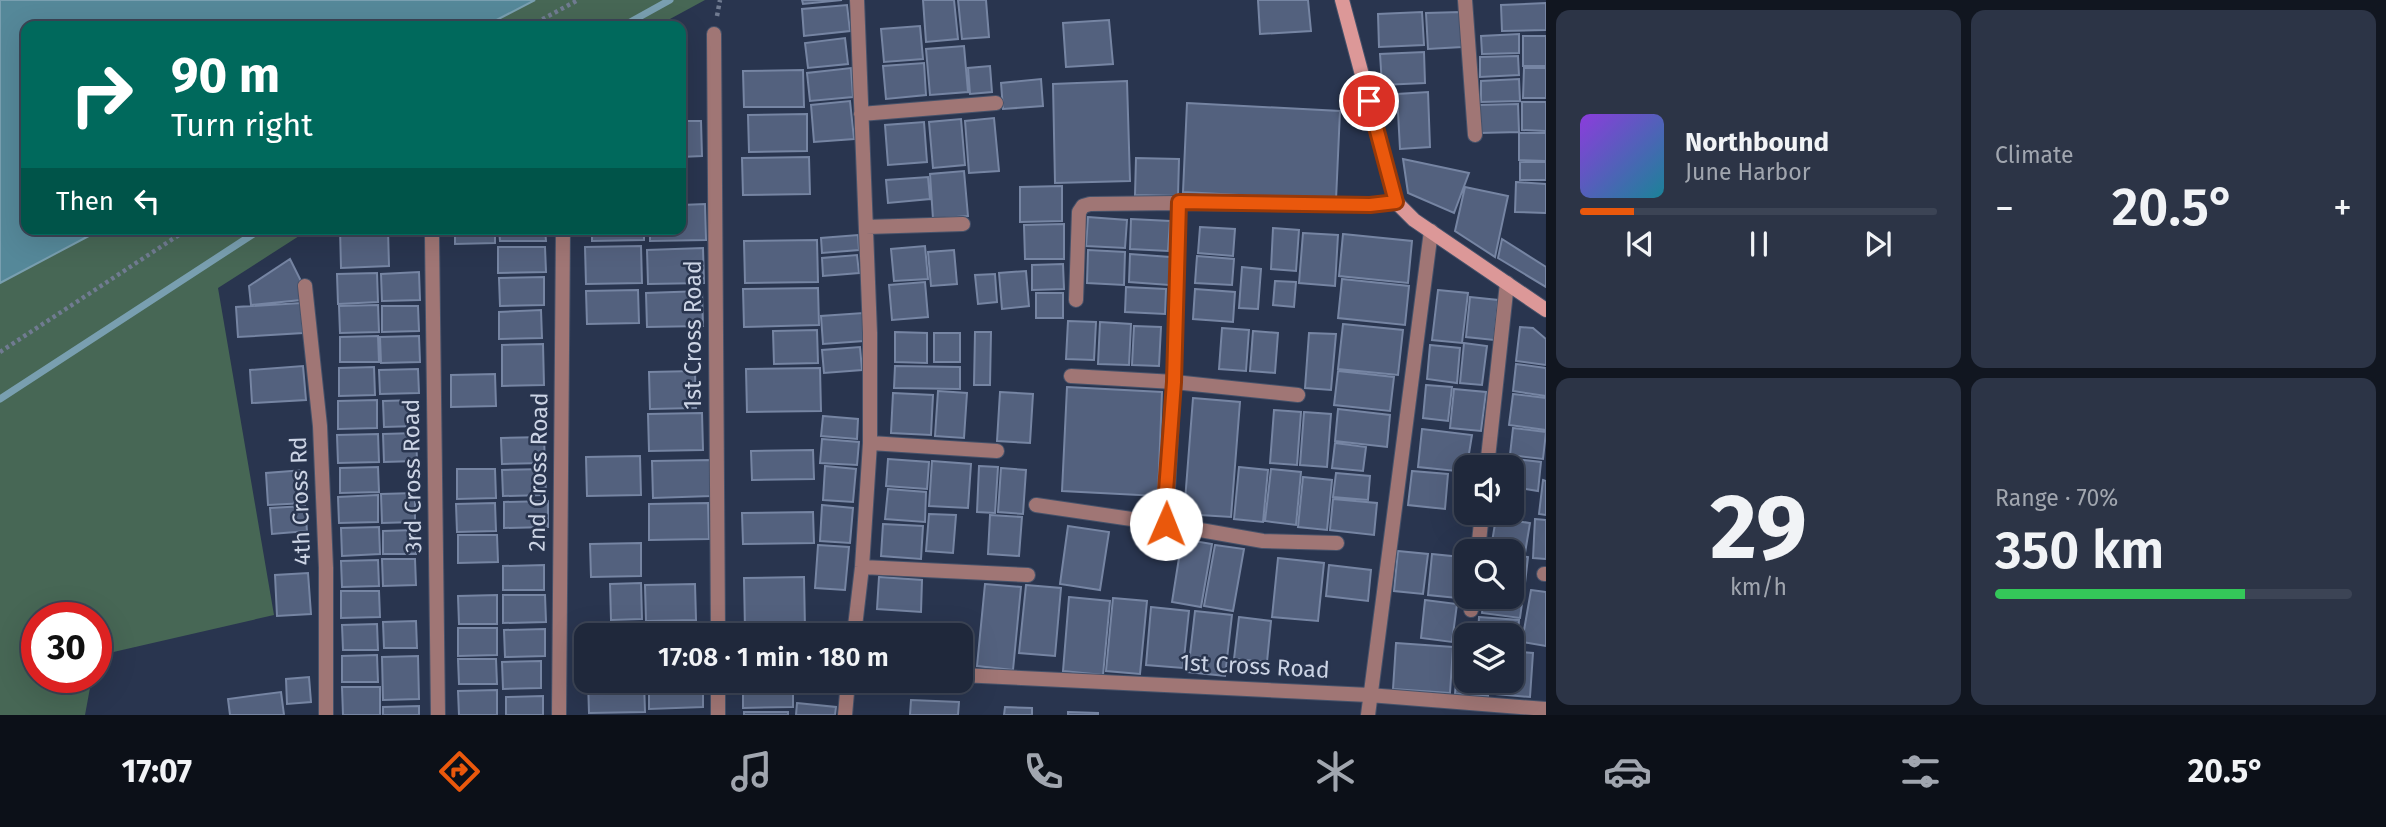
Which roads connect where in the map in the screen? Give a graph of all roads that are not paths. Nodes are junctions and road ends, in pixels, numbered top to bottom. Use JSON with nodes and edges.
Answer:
{"nodes":[{"id":1,"x":857,"y":0,"type":"edge"},
{"id":2,"x":1343,"y":0,"type":"edge"},
{"id":3,"x":1465,"y":0,"type":"edge"},
{"id":4,"x":714,"y":34,"type":"dead end"},
{"id":5,"x":996,"y":103,"type":"dead end"},
{"id":6,"x":861,"y":114,"type":"junction"},
{"id":7,"x":1475,"y":135,"type":"dead end"},
{"id":8,"x":1179,"y":202,"type":"junction"},
{"id":9,"x":1396,"y":202,"type":"junction"},
{"id":10,"x":963,"y":224,"type":"dead end"},
{"id":11,"x":866,"y":227,"type":"junction"},
{"id":12,"x":1430,"y":230,"type":"junction"},
{"id":13,"x":563,"y":235,"type":"edge"},
{"id":14,"x":432,"y":237,"type":"dead end"},
{"id":15,"x":1507,"y":283,"type":"junction"},
{"id":16,"x":305,"y":286,"type":"dead end"},
{"id":17,"x":1076,"y":300,"type":"dead end"},
{"id":18,"x":1546,"y":310,"type":"edge"},
{"id":19,"x":1071,"y":376,"type":"dead end"},
{"id":20,"x":1174,"y":382,"type":"junction"},
{"id":21,"x":1298,"y":395,"type":"dead end"},
{"id":22,"x":870,"y":443,"type":"junction"},
{"id":23,"x":997,"y":451,"type":"dead end"},
{"id":24,"x":1488,"y":455,"type":"edge"},
{"id":25,"x":1036,"y":505,"type":"dead end"},
{"id":26,"x":1166,"y":524,"type":"junction"},
{"id":27,"x":1338,"y":543,"type":"dead end"},
{"id":28,"x":862,"y":566,"type":"junction"},
{"id":29,"x":1028,"y":575,"type":"dead end"},
{"id":30,"x":718,"y":623,"type":"edge"},
{"id":31,"x":855,"y":623,"type":"edge"},
{"id":32,"x":973,"y":676,"type":"edge"},
{"id":33,"x":718,"y":693,"type":"edge"},
{"id":34,"x":847,"y":693,"type":"edge"},
{"id":35,"x":1369,"y":695,"type":"junction"},
{"id":36,"x":1546,"y":709,"type":"edge"},
{"id":37,"x":326,"y":715,"type":"edge"},
{"id":38,"x":438,"y":715,"type":"edge"},
{"id":39,"x":559,"y":715,"type":"edge"},
{"id":40,"x":718,"y":715,"type":"edge"},
{"id":41,"x":845,"y":715,"type":"edge"},
{"id":42,"x":1368,"y":715,"type":"edge"}],
"edges":[{"from":1,"to":6,"type":"street"},
{"from":2,"to":9,"type":"main road"},
{"from":3,"to":7,"type":"street"},
{"from":4,"to":30,"type":"street","name":"1st Cross Road"},
{"from":5,"to":6,"type":"street"},
{"from":6,"to":11,"type":"street"},
{"from":8,"to":9,"type":"street"},
{"from":8,"to":17,"type":"street"},
{"from":8,"to":20,"type":"street"},
{"from":9,"to":12,"type":"main road"},
{"from":10,"to":11,"type":"street"},
{"from":11,"to":22,"type":"street"},
{"from":12,"to":15,"type":"main road"},
{"from":12,"to":35,"type":"street"},
{"from":13,"to":39,"type":"street","name":"2nd Cross Road"},
{"from":14,"to":38,"type":"street","name":"3rd Cross Road"},
{"from":15,"to":18,"type":"main road"},
{"from":15,"to":24,"type":"street"},
{"from":16,"to":37,"type":"street","name":"4th Cross Rd"},
{"from":19,"to":20,"type":"street"},
{"from":20,"to":21,"type":"street"},
{"from":20,"to":26,"type":"street"},
{"from":22,"to":23,"type":"street"},
{"from":22,"to":28,"type":"street"},
{"from":25,"to":26,"type":"street"},
{"from":26,"to":27,"type":"street"},
{"from":28,"to":29,"type":"street"},
{"from":28,"to":31,"type":"street"},
{"from":32,"to":35,"type":"street","name":"1st Cross Road"},
{"from":33,"to":40,"type":"street"},
{"from":34,"to":41,"type":"street"},
{"from":35,"to":36,"type":"street","name":"1st Cross Road"},
{"from":35,"to":42,"type":"street"}]}
